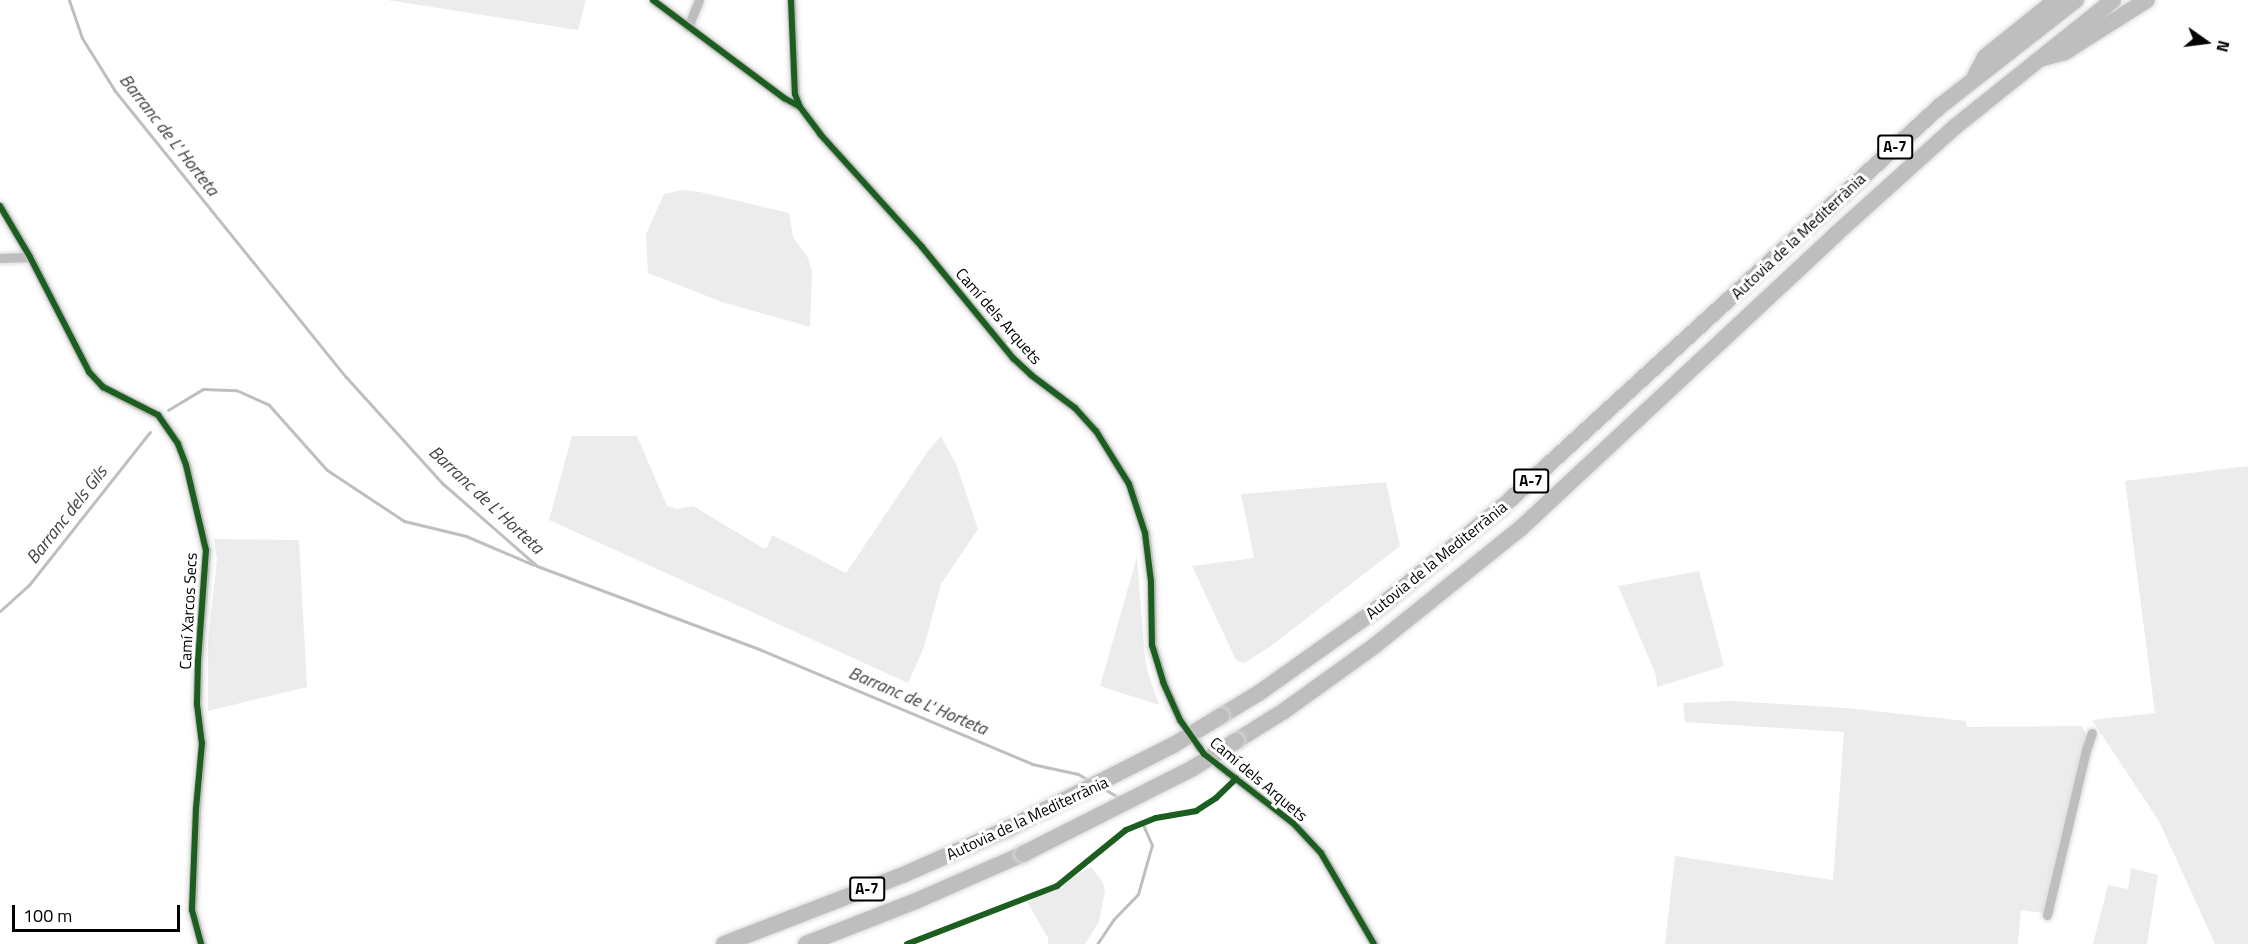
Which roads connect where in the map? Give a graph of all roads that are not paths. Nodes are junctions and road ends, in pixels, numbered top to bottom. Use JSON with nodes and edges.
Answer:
{"nodes":[{"id":1,"x":653,"y":0,"type":"edge"},
{"id":2,"x":699,"y":0,"type":"edge"},
{"id":3,"x":791,"y":0,"type":"edge"},
{"id":4,"x":2056,"y":0,"type":"edge"},
{"id":5,"x":2076,"y":0,"type":"edge"},
{"id":6,"x":2113,"y":0,"type":"edge"},
{"id":7,"x":2147,"y":0,"type":"edge"},
{"id":8,"x":688,"y":27,"type":"junction"},
{"id":9,"x":2042,"y":58,"type":"junction"},
{"id":10,"x":1973,"y":79,"type":"junction"},
{"id":11,"x":800,"y":107,"type":"junction"},
{"id":12,"x":0,"y":206,"type":"edge"},
{"id":13,"x":30,"y":257,"type":"junction"},
{"id":14,"x":0,"y":258,"type":"edge"},
{"id":15,"x":2092,"y":733,"type":"dead end"},
{"id":16,"x":2047,"y":915,"type":"dead end"},
{"id":17,"x":201,"y":944,"type":"edge"},
{"id":18,"x":724,"y":944,"type":"edge"},
{"id":19,"x":806,"y":944,"type":"edge"},
{"id":20,"x":1374,"y":944,"type":"edge"}],
"edges":[{"from":1,"to":8,"type":"street","name":"Camí dels Arquets"},
{"from":2,"to":8,"type":"street"},
{"from":3,"to":11,"type":"street"},
{"from":4,"to":10,"type":"highway"},
{"from":5,"to":10,"type":"highway","name":"Autovia de la Mediterrània","number":"A-7"},
{"from":6,"to":9,"type":"highway","name":"Autovia de la Mediterrània","number":"A-7"},
{"from":7,"to":9,"type":"highway"},
{"from":8,"to":11,"type":"street","name":"Camí dels Arquets"},
{"from":9,"to":19,"type":"highway","name":"Autovia de la Mediterrània","number":"A-7","bridge":true},
{"from":10,"to":18,"type":"highway","name":"Autovia de la Mediterrània","number":"A-7","bridge":true},
{"from":11,"to":20,"type":"street","name":"Camí dels Arquets"},
{"from":12,"to":13,"type":"street","name":"Camí Xarcos Secs"},
{"from":13,"to":14,"type":"street"},
{"from":13,"to":17,"type":"street","name":"Camí Xarcos Secs"},
{"from":15,"to":16,"type":"street"}]}
